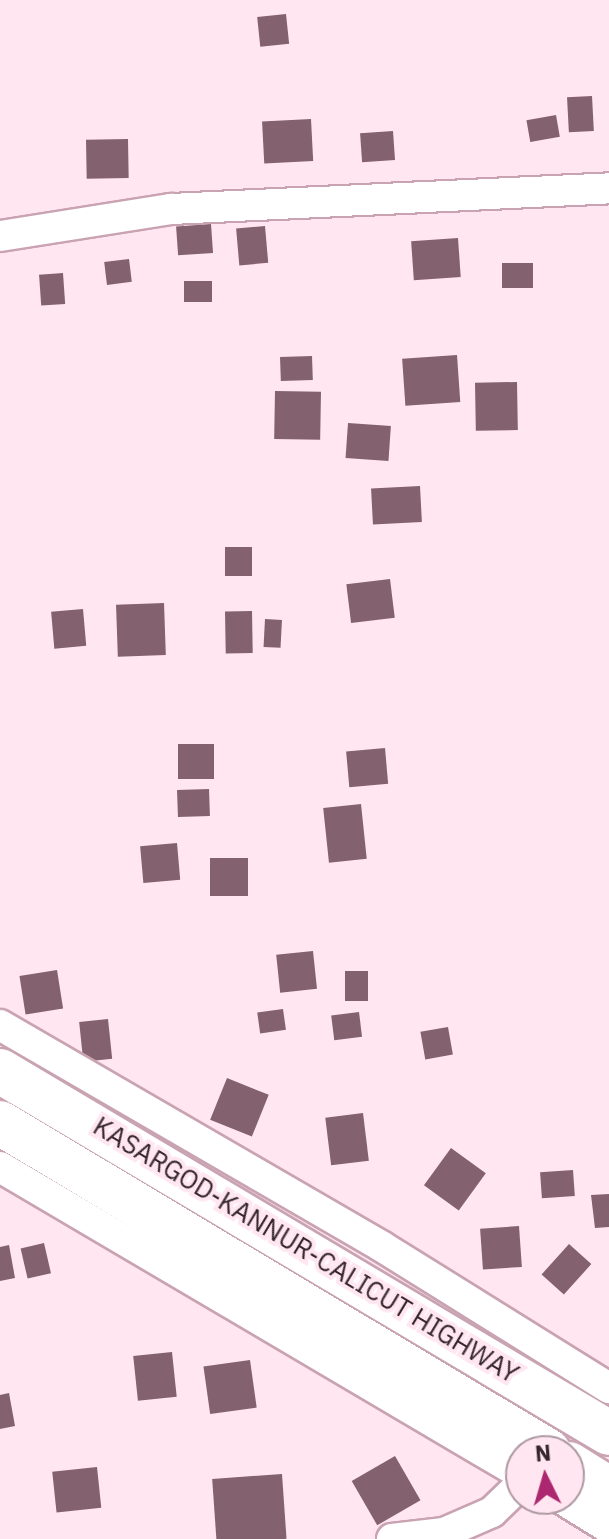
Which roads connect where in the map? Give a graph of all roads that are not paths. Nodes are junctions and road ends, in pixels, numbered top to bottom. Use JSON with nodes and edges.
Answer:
{"nodes":[{"id":1,"x":609,"y":188,"type":"edge"},
{"id":2,"x":0,"y":236,"type":"edge"},
{"id":3,"x":0,"y":1025,"type":"edge"},
{"id":4,"x":0,"y":1071,"type":"edge"},
{"id":5,"x":0,"y":1123,"type":"edge"},
{"id":6,"x":0,"y":1167,"type":"edge"},
{"id":7,"x":609,"y":1388,"type":"edge"},
{"id":8,"x":609,"y":1433,"type":"edge"},
{"id":9,"x":521,"y":1435,"type":"edge"},
{"id":10,"x":505,"y":1465,"type":"edge"},
{"id":11,"x":585,"y":1474,"type":"edge"},
{"id":12,"x":609,"y":1489,"type":"edge"},
{"id":13,"x":505,"y":1499,"type":"edge"},
{"id":14,"x":585,"y":1513,"type":"edge"},
{"id":15,"x":609,"y":1528,"type":"edge"},
{"id":16,"x":392,"y":1539,"type":"edge"}],
"edges":[{"from":1,"to":2,"type":"street"},
{"from":3,"to":7,"type":"street"},
{"from":4,"to":8,"type":"highway","name":"KASARGOD-KANNUR-CALICUT HIGHWAY"},
{"from":5,"to":9,"type":"highway","name":"KASARGOD-KANNUR-CALICUT HIGHWAY"},
{"from":6,"to":10,"type":"street"},
{"from":11,"to":12,"type":"highway"},
{"from":13,"to":16,"type":"street"},
{"from":14,"to":15,"type":"street"}]}
